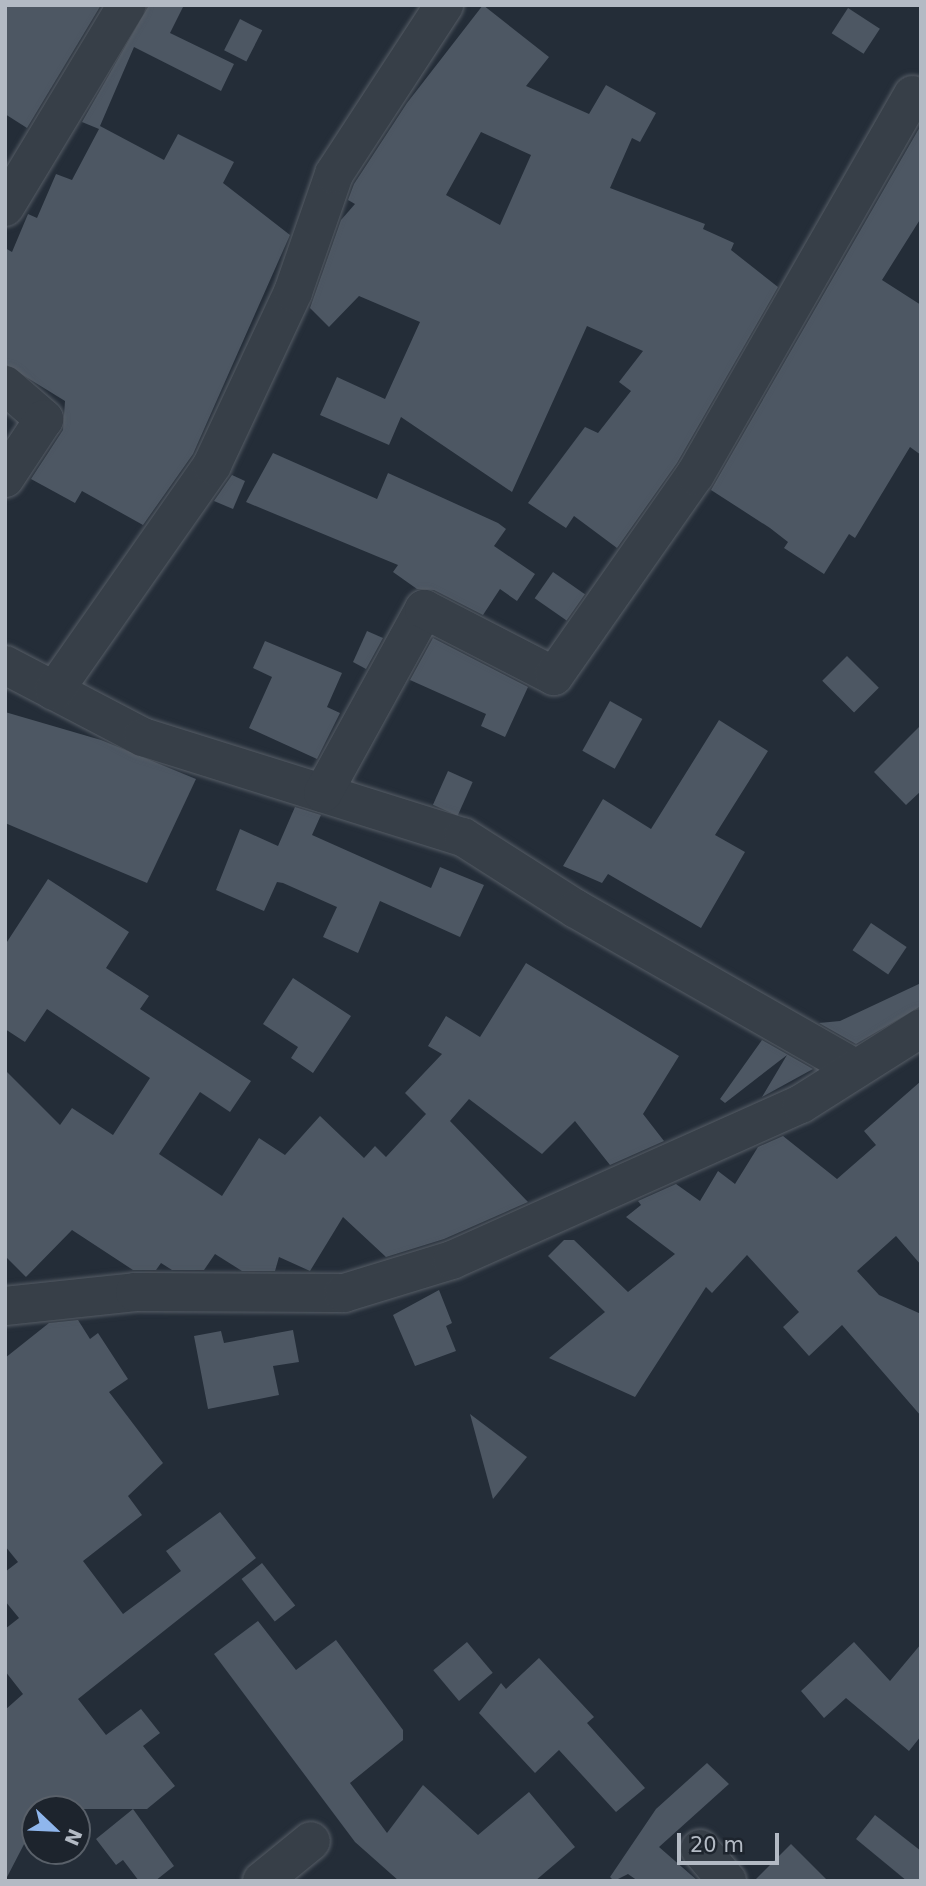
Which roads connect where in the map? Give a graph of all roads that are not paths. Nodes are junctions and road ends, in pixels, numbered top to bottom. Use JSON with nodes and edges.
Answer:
{"nodes":[{"id":1,"x":127,"y":5,"type":"edge"},
{"id":2,"x":444,"y":5,"type":"edge"},
{"id":3,"x":913,"y":96,"type":"dead end"},
{"id":4,"x":5,"y":207,"type":"edge"},
{"id":5,"x":5,"y":385,"type":"edge"},
{"id":6,"x":5,"y":478,"type":"edge"},
{"id":7,"x":5,"y":665,"type":"edge"},
{"id":8,"x":54,"y":691,"type":"junction"},
{"id":9,"x":323,"y":793,"type":"junction"},
{"id":10,"x":914,"y":1041,"type":"edge"},
{"id":11,"x":856,"y":1069,"type":"junction"},
{"id":12,"x":5,"y":1306,"type":"edge"},
{"id":13,"x":311,"y":1841,"type":"dead end"},
{"id":14,"x":700,"y":1849,"type":"dead end"},
{"id":15,"x":262,"y":1881,"type":"edge"},
{"id":16,"x":727,"y":1881,"type":"edge"}],
"edges":[{"from":1,"to":4,"type":"street"},
{"from":2,"to":8,"type":"street"},
{"from":3,"to":9,"type":"street"},
{"from":5,"to":6,"type":"street"},
{"from":7,"to":8,"type":"street"},
{"from":8,"to":9,"type":"street"},
{"from":9,"to":11,"type":"street"},
{"from":10,"to":11,"type":"street"},
{"from":11,"to":12,"type":"street"},
{"from":13,"to":15,"type":"street"},
{"from":14,"to":16,"type":"street"}]}
